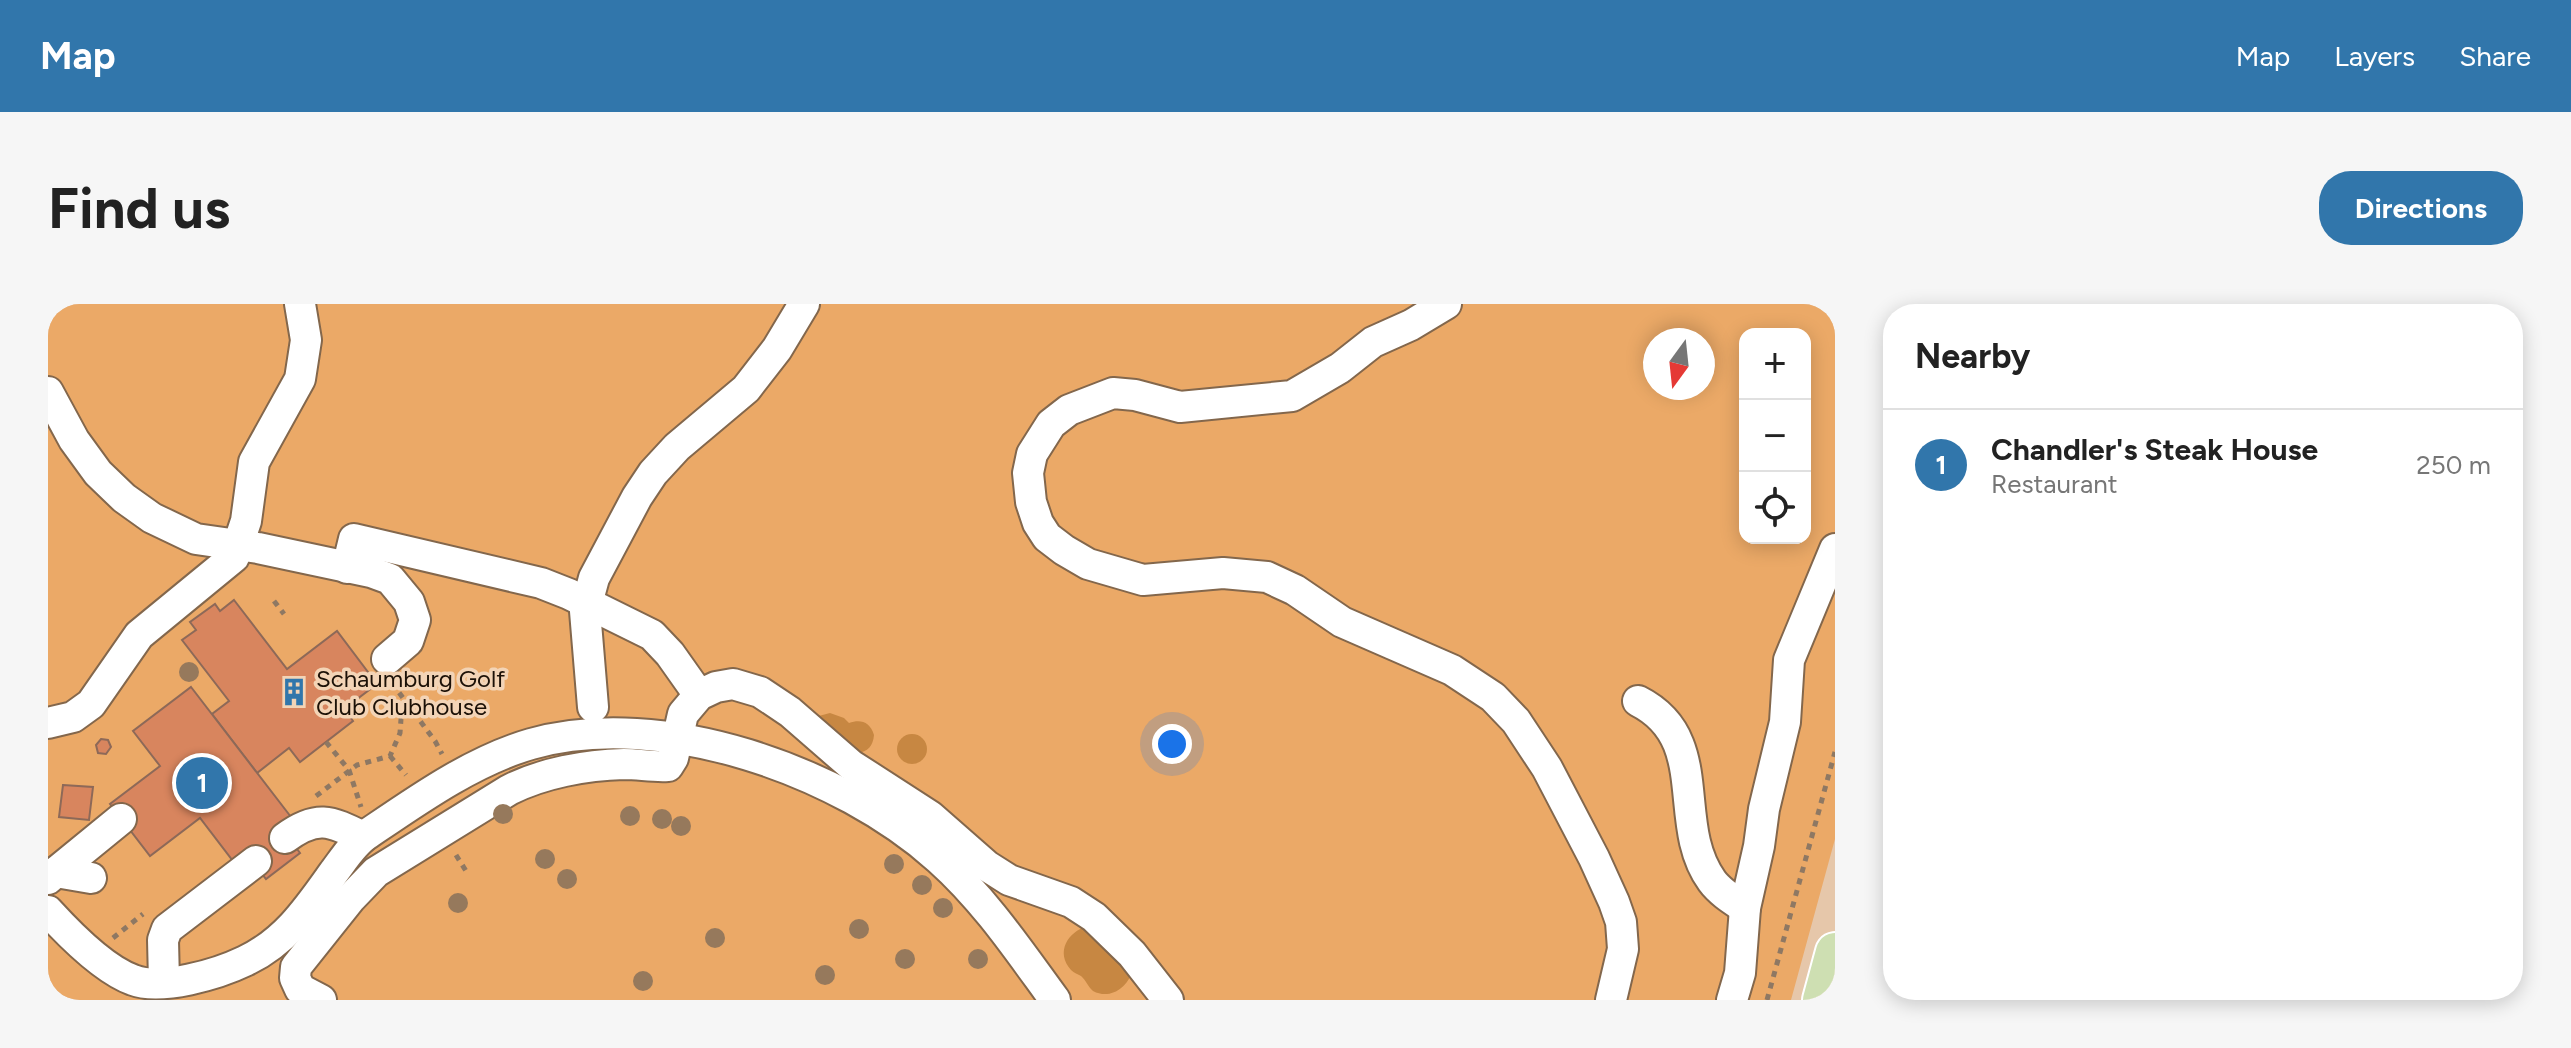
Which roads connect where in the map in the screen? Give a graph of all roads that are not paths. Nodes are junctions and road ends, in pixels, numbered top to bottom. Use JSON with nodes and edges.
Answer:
{"nodes":[{"id":1,"x":300,"y":304,"type":"edge"},
{"id":2,"x":804,"y":304,"type":"edge"},
{"id":3,"x":1446,"y":304,"type":"edge"},
{"id":4,"x":48,"y":392,"type":"edge"},
{"id":5,"x":240,"y":546,"type":"junction"},
{"id":6,"x":1835,"y":549,"type":"edge"},
{"id":7,"x":347,"y":568,"type":"junction"},
{"id":8,"x":585,"y":604,"type":"junction"},
{"id":9,"x":387,"y":668,"type":"road end"},
{"id":10,"x":699,"y":695,"type":"junction"},
{"id":11,"x":1638,"y":701,"type":"dead end"},
{"id":12,"x":593,"y":707,"type":"dead end"},
{"id":13,"x":48,"y":723,"type":"edge"},
{"id":14,"x":677,"y":738,"type":"junction"},
{"id":15,"x":121,"y":819,"type":"dead end"},
{"id":16,"x":363,"y":837,"type":"junction"},
{"id":17,"x":285,"y":838,"type":"dead end"},
{"id":18,"x":256,"y":861,"type":"dead end"},
{"id":19,"x":52,"y":875,"type":"edge"},
{"id":20,"x":91,"y":878,"type":"dead end"},
{"id":21,"x":1745,"y":908,"type":"junction"},
{"id":22,"x":48,"y":911,"type":"edge"},
{"id":23,"x":1835,"y":952,"type":"edge"},
{"id":24,"x":160,"y":988,"type":"edge"},
{"id":25,"x":321,"y":1000,"type":"edge"},
{"id":26,"x":1055,"y":1000,"type":"edge"},
{"id":27,"x":1168,"y":1000,"type":"edge"},
{"id":28,"x":1611,"y":1000,"type":"edge"},
{"id":29,"x":1732,"y":1000,"type":"edge"},
{"id":30,"x":1822,"y":1000,"type":"edge"}],
"edges":[{"from":1,"to":5,"type":"lane"},
{"from":2,"to":8,"type":"lane"},
{"from":3,"to":28,"type":"lane"},
{"from":4,"to":5,"type":"lane"},
{"from":5,"to":7,"type":"lane"},
{"from":5,"to":13,"type":"lane"},
{"from":6,"to":21,"type":"lane"},
{"from":7,"to":8,"type":"lane"},
{"from":7,"to":9,"type":"lane"},
{"from":8,"to":10,"type":"lane"},
{"from":8,"to":12,"type":"lane"},
{"from":10,"to":14,"type":"lane"},
{"from":10,"to":27,"type":"lane"},
{"from":11,"to":21,"type":"lane"},
{"from":14,"to":16,"type":"lane"},
{"from":14,"to":25,"type":"lane"},
{"from":14,"to":26,"type":"lane"},
{"from":15,"to":19,"type":"lane"},
{"from":16,"to":17,"type":"lane"},
{"from":16,"to":24,"type":"lane"},
{"from":18,"to":24,"type":"lane"},
{"from":19,"to":20,"type":"lane"},
{"from":21,"to":29,"type":"lane"},
{"from":22,"to":24,"type":"lane"},
{"from":23,"to":30,"type":"main road"}]}
